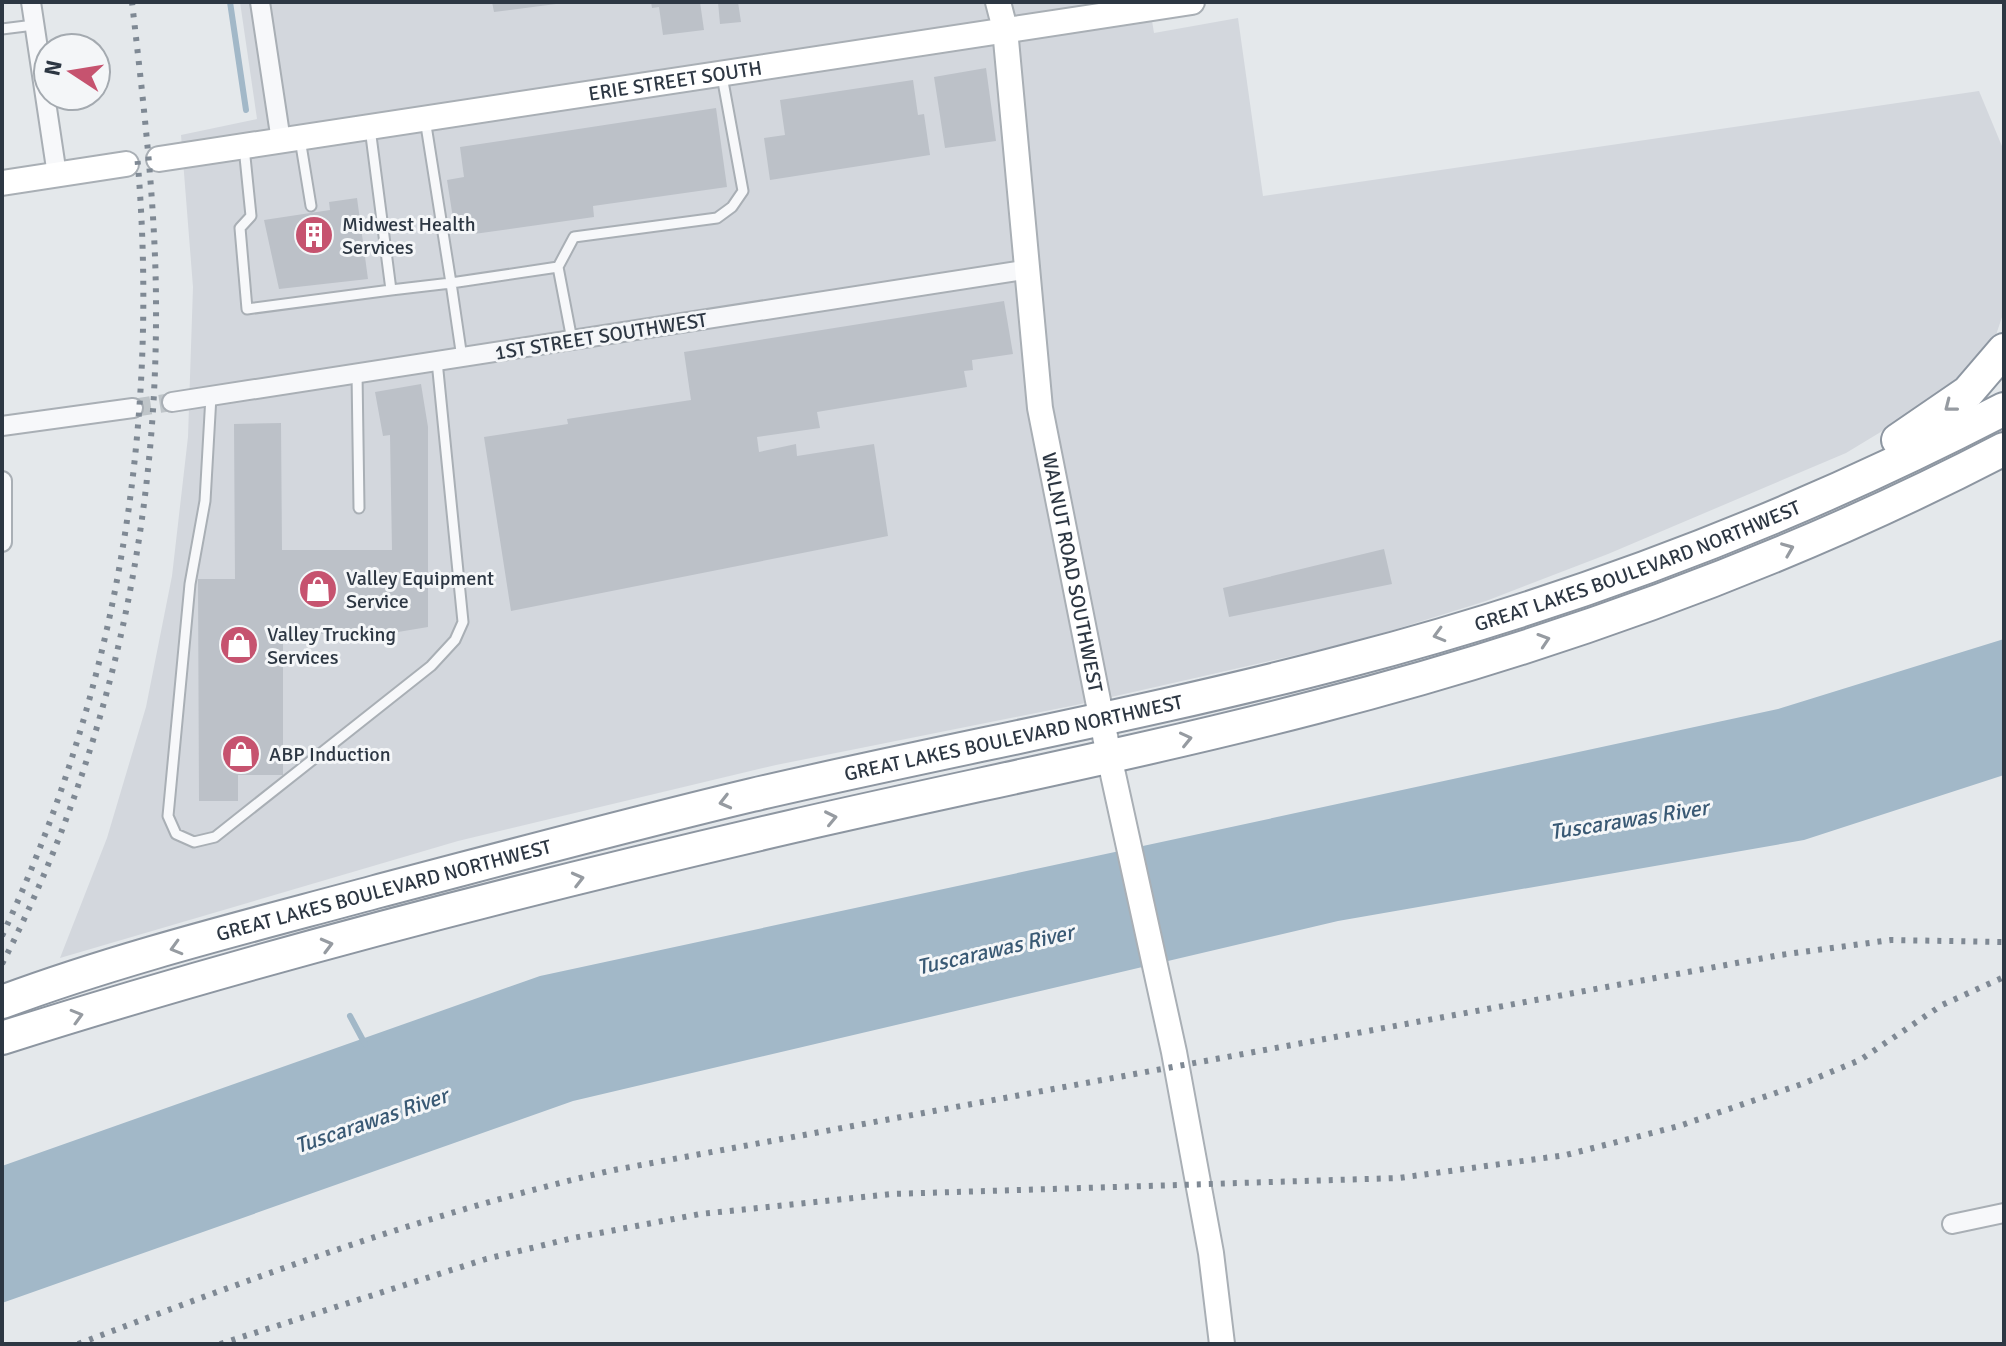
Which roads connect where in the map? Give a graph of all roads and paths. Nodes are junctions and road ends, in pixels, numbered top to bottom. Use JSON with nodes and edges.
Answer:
{"nodes":[{"id":1,"x":31,"y":2,"type":"edge"},
{"id":2,"x":260,"y":2,"type":"edge"},
{"id":3,"x":998,"y":2,"type":"edge"},
{"id":4,"x":1192,"y":2,"type":"edge"},
{"id":5,"x":1162,"y":4,"type":"edge"},
{"id":6,"x":34,"y":25,"type":"junction"},
{"id":7,"x":2,"y":29,"type":"edge"},
{"id":8,"x":1005,"y":29,"type":"junction"},
{"id":9,"x":722,"y":74,"type":"junction"},
{"id":10,"x":425,"y":119,"type":"junction"},
{"id":11,"x":370,"y":128,"type":"junction"},
{"id":12,"x":290,"y":140,"type":"junction"},
{"id":13,"x":244,"y":147,"type":"junction"},
{"id":14,"x":159,"y":159,"type":"dead end"},
{"id":15,"x":126,"y":164,"type":"dead end"},
{"id":16,"x":57,"y":175,"type":"junction"},
{"id":17,"x":2,"y":183,"type":"edge"},
{"id":18,"x":311,"y":206,"type":"dead end"},
{"id":19,"x":558,"y":267,"type":"junction"},
{"id":20,"x":1030,"y":269,"type":"junction"},
{"id":21,"x":451,"y":283,"type":"junction"},
{"id":22,"x":391,"y":290,"type":"junction"},
{"id":23,"x":572,"y":340,"type":"junction"},
{"id":24,"x":2004,"y":350,"type":"edge"},
{"id":25,"x":462,"y":358,"type":"junction"},
{"id":26,"x":437,"y":361,"type":"junction"},
{"id":27,"x":357,"y":373,"type":"junction"},
{"id":28,"x":211,"y":396,"type":"junction"},
{"id":29,"x":172,"y":402,"type":"tunnel mouth"},
{"id":30,"x":133,"y":408,"type":"tunnel mouth"},
{"id":31,"x":2004,"y":409,"type":"edge"},
{"id":32,"x":2,"y":426,"type":"edge"},
{"id":33,"x":2004,"y":449,"type":"edge"},
{"id":34,"x":2,"y":481,"type":"edge"},
{"id":35,"x":359,"y":508,"type":"dead end"},
{"id":36,"x":1744,"y":528,"type":"junction"},
{"id":37,"x":2,"y":542,"type":"edge"},
{"id":38,"x":1102,"y":717,"type":"junction"},
{"id":39,"x":1109,"y":756,"type":"junction"},
{"id":40,"x":2,"y":1002,"type":"edge"},
{"id":41,"x":2,"y":1038,"type":"edge"},
{"id":42,"x":2004,"y":1213,"type":"edge"},
{"id":43,"x":1952,"y":1224,"type":"dead end"},
{"id":44,"x":1222,"y":1344,"type":"edge"}],
"edges":[{"from":1,"to":6,"type":"street"},
{"from":2,"to":12,"type":"street"},
{"from":3,"to":8,"type":"main road","name":"WALNUT ROAD SOUTHWEST"},
{"from":4,"to":5,"type":"main road","name":"ERIE STREET SOUTH"},
{"from":5,"to":8,"type":"main road","name":"ERIE STREET SOUTH"},
{"from":6,"to":7,"type":"lane"},
{"from":6,"to":16,"type":"street"},
{"from":8,"to":9,"type":"main road","name":"ERIE STREET SOUTH"},
{"from":8,"to":20,"type":"main road","name":"WALNUT ROAD SOUTHWEST"},
{"from":9,"to":10,"type":"main road","name":"ERIE STREET SOUTH"},
{"from":9,"to":19,"type":"lane"},
{"from":10,"to":11,"type":"main road","name":"ERIE STREET SOUTH"},
{"from":10,"to":21,"type":"lane"},
{"from":11,"to":12,"type":"main road","name":"ERIE STREET SOUTH"},
{"from":11,"to":22,"type":"lane"},
{"from":12,"to":13,"type":"main road","name":"ERIE STREET SOUTH"},
{"from":12,"to":18,"type":"lane"},
{"from":13,"to":14,"type":"main road","name":"ERIE STREET SOUTH"},
{"from":13,"to":22,"type":"lane"},
{"from":15,"to":16,"type":"main road"},
{"from":16,"to":17,"type":"main road"},
{"from":19,"to":21,"type":"lane"},
{"from":19,"to":23,"type":"lane"},
{"from":20,"to":23,"type":"street","name":"1ST STREET SOUTHWEST"},
{"from":20,"to":38,"type":"main road","name":"WALNUT ROAD SOUTHWEST"},
{"from":21,"to":22,"type":"lane"},
{"from":21,"to":25,"type":"lane"},
{"from":23,"to":25,"type":"street","name":"1ST STREET SOUTHWEST"},
{"from":24,"to":36,"type":"highway","one_way":true},
{"from":25,"to":26,"type":"street","name":"1ST STREET SOUTHWEST"},
{"from":26,"to":27,"type":"street","name":"1ST STREET SOUTHWEST"},
{"from":26,"to":28,"type":"lane"},
{"from":27,"to":28,"type":"street","name":"1ST STREET SOUTHWEST"},
{"from":27,"to":35,"type":"lane"},
{"from":28,"to":29,"type":"street","name":"1ST STREET SOUTHWEST"},
{"from":30,"to":32,"type":"street"},
{"from":31,"to":36,"type":"highway","name":"GREAT LAKES BOULEVARD NORTHWEST"},
{"from":39,"to":33,"type":"highway","name":"GREAT LAKES BOULEVARD NORTHWEST","one_way":true},
{"from":34,"to":37,"type":"street"},
{"from":36,"to":38,"type":"highway","name":"GREAT LAKES BOULEVARD NORTHWEST","one_way":true},
{"from":38,"to":39,"type":"main road","name":"WALNUT ROAD SOUTHWEST"},
{"from":38,"to":40,"type":"highway","name":"GREAT LAKES BOULEVARD NORTHWEST","one_way":true},
{"from":41,"to":39,"type":"highway","name":"GREAT LAKES BOULEVARD NORTHWEST","one_way":true},
{"from":39,"to":44,"type":"main road","name":"WALNUT ROAD SOUTHWEST"},
{"from":42,"to":43,"type":"street"}]}
